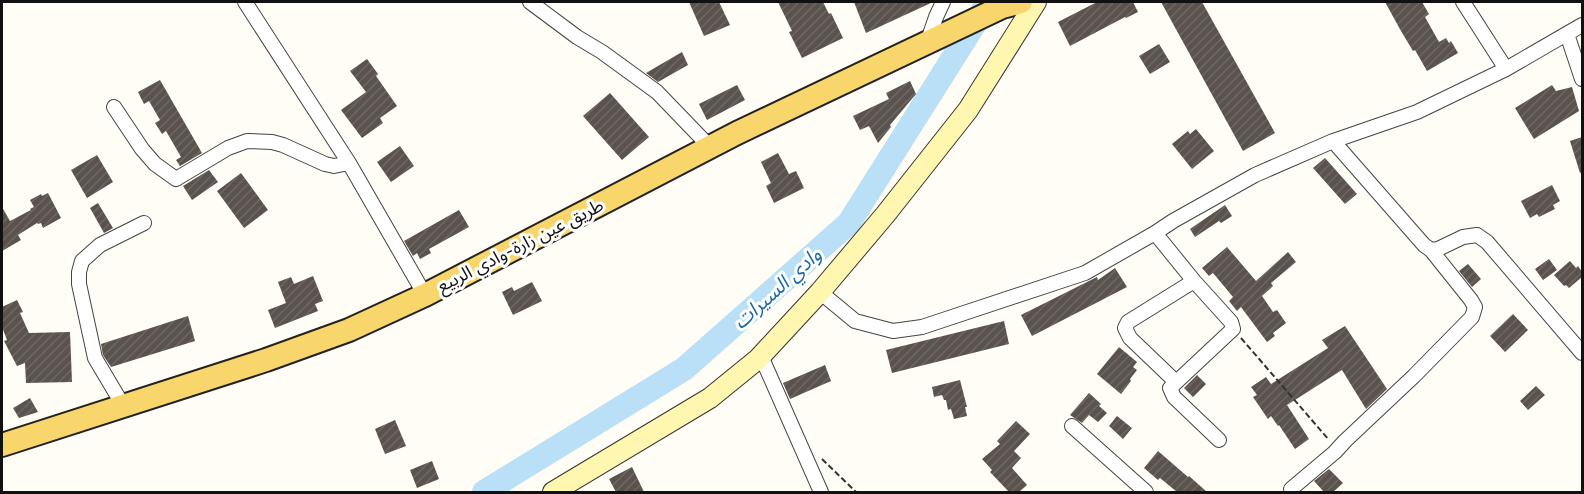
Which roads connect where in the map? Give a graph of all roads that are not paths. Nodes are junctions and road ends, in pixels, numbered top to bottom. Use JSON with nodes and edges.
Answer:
{"nodes":[{"id":1,"x":245,"y":2,"type":"edge"},
{"id":2,"x":530,"y":2,"type":"edge"},
{"id":3,"x":944,"y":2,"type":"edge"},
{"id":4,"x":1036,"y":2,"type":"edge"},
{"id":5,"x":1463,"y":2,"type":"edge"},
{"id":6,"x":1011,"y":4,"type":"edge"},
{"id":7,"x":1582,"y":25,"type":"edge"},
{"id":8,"x":1567,"y":34,"type":"junction"},
{"id":9,"x":927,"y":43,"type":"junction"},
{"id":10,"x":1506,"y":69,"type":"junction"},
{"id":11,"x":1582,"y":79,"type":"edge"},
{"id":12,"x":114,"y":107,"type":"dead end"},
{"id":13,"x":1333,"y":141,"type":"junction"},
{"id":14,"x":710,"y":147,"type":"junction"},
{"id":15,"x":349,"y":163,"type":"junction"},
{"id":16,"x":144,"y":223,"type":"dead end"},
{"id":17,"x":1155,"y":233,"type":"junction"},
{"id":18,"x":1431,"y":250,"type":"junction"},
{"id":19,"x":1194,"y":281,"type":"junction"},
{"id":20,"x":820,"y":292,"type":"junction"},
{"id":21,"x":424,"y":295,"type":"junction"},
{"id":22,"x":1582,"y":353,"type":"edge"},
{"id":23,"x":761,"y":356,"type":"junction"},
{"id":24,"x":1176,"y":382,"type":"junction"},
{"id":25,"x":124,"y":407,"type":"junction"},
{"id":26,"x":1072,"y":426,"type":"dead end"},
{"id":27,"x":1219,"y":440,"type":"dead end"},
{"id":28,"x":2,"y":446,"type":"edge"},
{"id":29,"x":1291,"y":489,"type":"dead end"},
{"id":30,"x":553,"y":492,"type":"edge"},
{"id":31,"x":821,"y":492,"type":"edge"},
{"id":32,"x":1146,"y":492,"type":"edge"}],
"edges":[{"from":1,"to":15,"type":"street"},
{"from":2,"to":14,"type":"street"},
{"from":3,"to":9,"type":"street"},
{"from":4,"to":20,"type":"main road"},
{"from":5,"to":10,"type":"street"},
{"from":6,"to":9,"type":"main road","name":"طريق عين زارة-وادي الربيع"},
{"from":7,"to":8,"type":"street"},
{"from":8,"to":10,"type":"street"},
{"from":8,"to":11,"type":"street"},
{"from":9,"to":14,"type":"main road","name":"طريق عين زارة-وادي الربيع"},
{"from":10,"to":13,"type":"street"},
{"from":12,"to":15,"type":"street"},
{"from":13,"to":17,"type":"street"},
{"from":13,"to":18,"type":"street"},
{"from":14,"to":21,"type":"main road","name":"طريق عين زارة-وادي الربيع"},
{"from":15,"to":21,"type":"street"},
{"from":16,"to":25,"type":"street"},
{"from":17,"to":19,"type":"street"},
{"from":17,"to":20,"type":"street"},
{"from":18,"to":22,"type":"street"},
{"from":18,"to":29,"type":"street"},
{"from":19,"to":24,"type":"street"},
{"from":19,"to":24,"type":"street"},
{"from":20,"to":23,"type":"main road"},
{"from":21,"to":25,"type":"main road","name":"طريق عين زارة-وادي الربيع"},
{"from":23,"to":30,"type":"main road"},
{"from":23,"to":31,"type":"street"},
{"from":24,"to":27,"type":"street"},
{"from":25,"to":28,"type":"main road","name":"طريق عين زارة-وادي الربيع"},
{"from":26,"to":32,"type":"street"}]}
